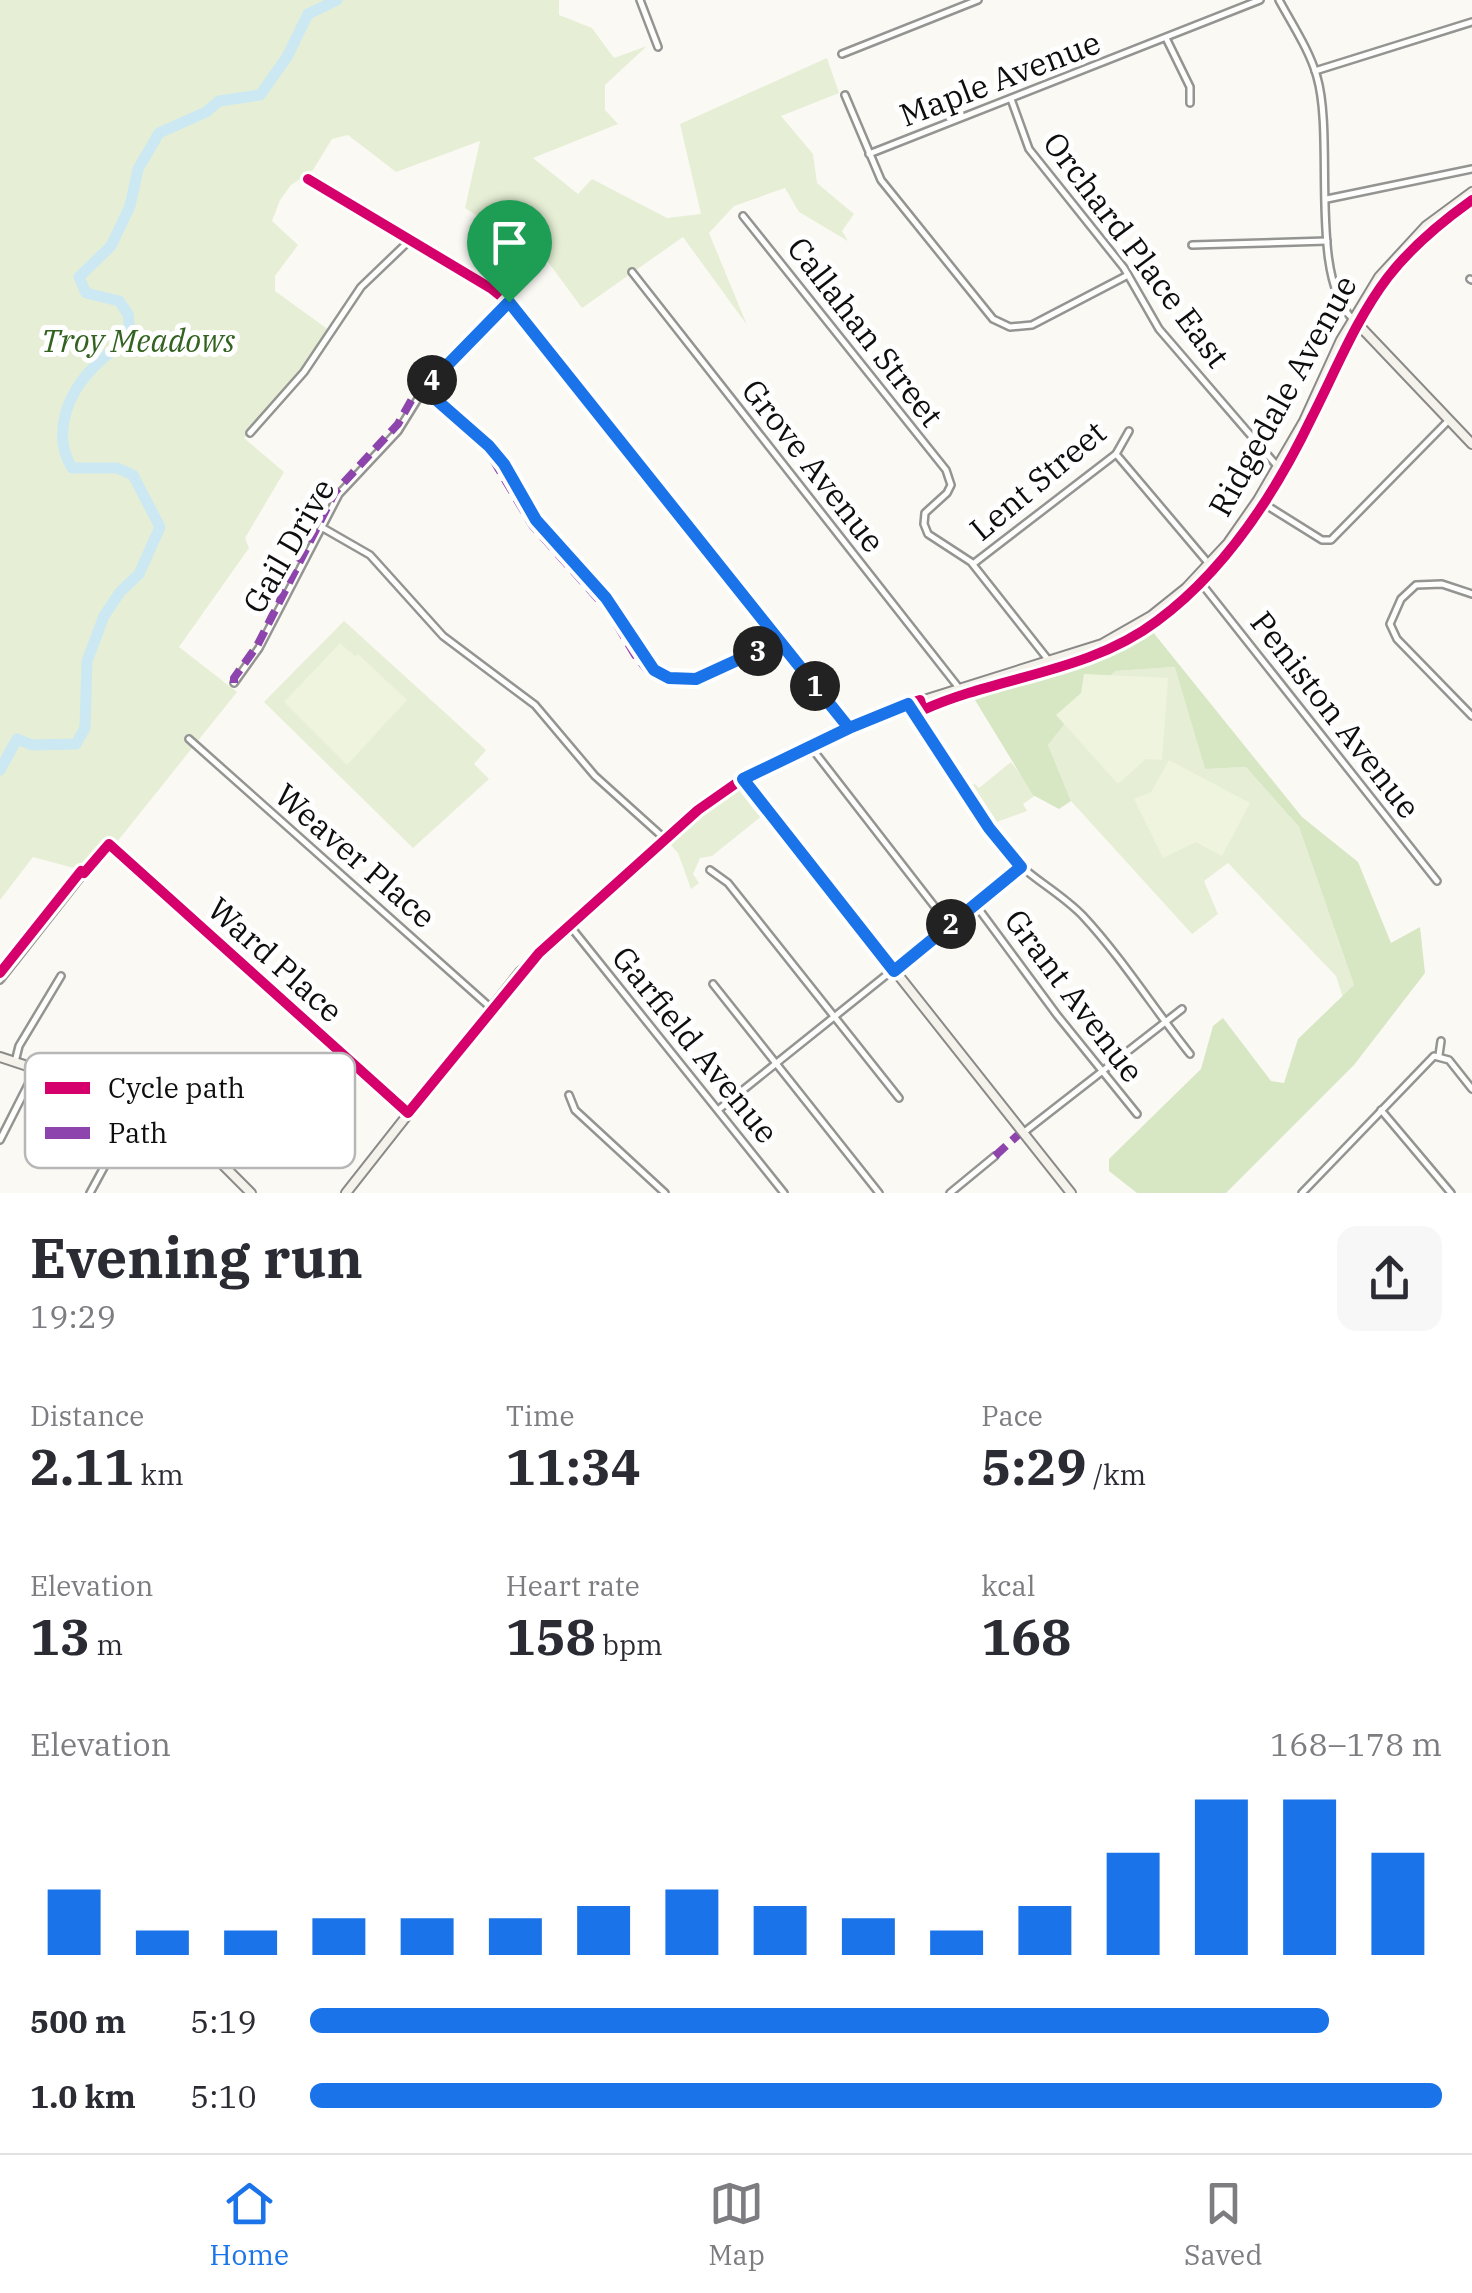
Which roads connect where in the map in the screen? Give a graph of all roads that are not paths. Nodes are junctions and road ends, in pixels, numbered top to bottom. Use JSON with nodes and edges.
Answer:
{"nodes":[{"id":1,"x":640,"y":0,"type":"edge"},
{"id":2,"x":978,"y":0,"type":"edge"},
{"id":3,"x":1260,"y":0,"type":"edge"},
{"id":4,"x":1279,"y":0,"type":"edge"},
{"id":5,"x":962,"y":3,"type":"edge"},
{"id":6,"x":1472,"y":22,"type":"edge"},
{"id":7,"x":1166,"y":38,"type":"junction"},
{"id":8,"x":658,"y":47,"type":"dead end"},
{"id":9,"x":842,"y":54,"type":"dead end"},
{"id":10,"x":1315,"y":70,"type":"junction"},
{"id":11,"x":845,"y":95,"type":"dead end"},
{"id":12,"x":1011,"y":99,"type":"junction"},
{"id":13,"x":1190,"y":102,"type":"dead end"},
{"id":14,"x":868,"y":154,"type":"junction"},
{"id":15,"x":1472,"y":169,"type":"edge"},
{"id":16,"x":308,"y":180,"type":"dead end"},
{"id":17,"x":1472,"y":192,"type":"edge"},
{"id":18,"x":1327,"y":199,"type":"junction"},
{"id":19,"x":743,"y":216,"type":"dead end"},
{"id":20,"x":410,"y":240,"type":"junction"},
{"id":21,"x":1327,"y":241,"type":"junction"},
{"id":22,"x":1192,"y":245,"type":"dead end"},
{"id":23,"x":632,"y":272,"type":"dead end"},
{"id":24,"x":1128,"y":275,"type":"junction"},
{"id":25,"x":509,"y":302,"type":"junction"},
{"id":26,"x":1353,"y":319,"type":"junction"},
{"id":27,"x":424,"y":389,"type":"junction"},
{"id":28,"x":1450,"y":420,"type":"junction"},
{"id":29,"x":1129,"y":431,"type":"dead end"},
{"id":30,"x":250,"y":433,"type":"dead end"},
{"id":31,"x":1472,"y":444,"type":"edge"},
{"id":32,"x":1116,"y":454,"type":"junction"},
{"id":33,"x":1278,"y":466,"type":"junction"},
{"id":34,"x":1258,"y":500,"type":"junction"},
{"id":35,"x":323,"y":528,"type":"junction"},
{"id":36,"x":973,"y":564,"type":"junction"},
{"id":37,"x":1210,"y":564,"type":"junction"},
{"id":38,"x":1197,"y":578,"type":"junction"},
{"id":39,"x":1472,"y":594,"type":"edge"},
{"id":40,"x":779,"y":641,"type":"junction"},
{"id":41,"x":1050,"y":662,"type":"junction"},
{"id":42,"x":234,"y":683,"type":"dead end"},
{"id":43,"x":959,"y":688,"type":"junction"},
{"id":44,"x":908,"y":704,"type":"junction"},
{"id":45,"x":1472,"y":716,"type":"edge"},
{"id":46,"x":849,"y":728,"type":"junction"},
{"id":47,"x":189,"y":739,"type":"dead end"},
{"id":48,"x":810,"y":746,"type":"junction"},
{"id":49,"x":743,"y":779,"type":"junction"},
{"id":50,"x":665,"y":839,"type":"junction"},
{"id":51,"x":109,"y":844,"type":"dead end"},
{"id":52,"x":1021,"y":867,"type":"junction"},
{"id":53,"x":710,"y":870,"type":"dead end"},
{"id":54,"x":84,"y":872,"type":"dead end"},
{"id":55,"x":1437,"y":881,"type":"dead end"},
{"id":56,"x":975,"y":904,"type":"junction"},
{"id":57,"x":949,"y":925,"type":"junction"},
{"id":58,"x":570,"y":926,"type":"junction"},
{"id":59,"x":894,"y":971,"type":"junction"},
{"id":60,"x":61,"y":976,"type":"dead end"},
{"id":61,"x":0,"y":980,"type":"edge"},
{"id":62,"x":713,"y":984,"type":"dead end"},
{"id":63,"x":491,"y":1008,"type":"junction"},
{"id":64,"x":1182,"y":1008,"type":"dead end"},
{"id":65,"x":834,"y":1018,"type":"junction"},
{"id":66,"x":1165,"y":1022,"type":"junction"},
{"id":67,"x":1440,"y":1041,"type":"dead end"},
{"id":68,"x":341,"y":1053,"type":"edge"},
{"id":69,"x":1190,"y":1054,"type":"dead end"},
{"id":70,"x":1439,"y":1055,"type":"junction"},
{"id":71,"x":0,"y":1057,"type":"edge"},
{"id":72,"x":15,"y":1062,"type":"junction"},
{"id":73,"x":776,"y":1064,"type":"junction"},
{"id":74,"x":355,"y":1065,"type":"edge"},
{"id":75,"x":25,"y":1066,"type":"edge"},
{"id":76,"x":1100,"y":1071,"type":"junction"},
{"id":77,"x":1472,"y":1089,"type":"edge"},
{"id":78,"x":25,"y":1091,"type":"edge"},
{"id":79,"x":569,"y":1095,"type":"dead end"},
{"id":80,"x":899,"y":1098,"type":"dead end"},
{"id":81,"x":718,"y":1110,"type":"junction"},
{"id":82,"x":1381,"y":1110,"type":"junction"},
{"id":83,"x":408,"y":1113,"type":"junction"},
{"id":84,"x":1137,"y":1114,"type":"dead end"},
{"id":85,"x":1023,"y":1133,"type":"junction"},
{"id":86,"x":0,"y":1140,"type":"edge"},
{"id":87,"x":994,"y":1156,"type":"dead end"},
{"id":88,"x":104,"y":1168,"type":"edge"},
{"id":89,"x":226,"y":1168,"type":"edge"},
{"id":90,"x":90,"y":1193,"type":"edge"},
{"id":91,"x":250,"y":1193,"type":"edge"},
{"id":92,"x":346,"y":1193,"type":"edge"},
{"id":93,"x":665,"y":1193,"type":"edge"},
{"id":94,"x":784,"y":1193,"type":"edge"},
{"id":95,"x":879,"y":1193,"type":"edge"},
{"id":96,"x":950,"y":1193,"type":"edge"},
{"id":97,"x":1071,"y":1193,"type":"edge"},
{"id":98,"x":1302,"y":1193,"type":"edge"},
{"id":99,"x":1451,"y":1193,"type":"edge"}],
"edges":[{"from":1,"to":8,"type":"street"},
{"from":2,"to":5,"type":"street"},
{"from":3,"to":7,"type":"street","name":"Maple Avenue"},
{"from":4,"to":10,"type":"street"},
{"from":5,"to":9,"type":"street"},
{"from":6,"to":10,"type":"street"},
{"from":7,"to":12,"type":"street","name":"Maple Avenue"},
{"from":7,"to":13,"type":"street"},
{"from":10,"to":18,"type":"street"},
{"from":11,"to":14,"type":"street"},
{"from":12,"to":14,"type":"street","name":"Maple Avenue"},
{"from":12,"to":24,"type":"street","name":"Orchard Place East"},
{"from":14,"to":24,"type":"street"},
{"from":15,"to":18,"type":"street"},
{"from":16,"to":20,"type":"street"},
{"from":17,"to":26,"type":"main road","name":"Ridgedale Avenue"},
{"from":18,"to":21,"type":"street"},
{"from":19,"to":36,"type":"street","name":"Callahan Street"},
{"from":20,"to":25,"type":"street"},
{"from":20,"to":30,"type":"street"},
{"from":21,"to":22,"type":"street"},
{"from":21,"to":26,"type":"street"},
{"from":23,"to":43,"type":"street","name":"Grove Avenue"},
{"from":24,"to":33,"type":"street","name":"Orchard Place East"},
{"from":25,"to":27,"type":"street","name":"Gail Drive"},
{"from":25,"to":40,"type":"street"},
{"from":26,"to":28,"type":"main road"},
{"from":26,"to":33,"type":"main road","name":"Ridgedale Avenue"},
{"from":27,"to":35,"type":"street","name":"Gail Drive"},
{"from":27,"to":40,"type":"street"},
{"from":28,"to":31,"type":"main road"},
{"from":28,"to":34,"type":"street"},
{"from":29,"to":32,"type":"street","name":"Lent Street"},
{"from":32,"to":36,"type":"street","name":"Lent Street"},
{"from":32,"to":37,"type":"street"},
{"from":33,"to":34,"type":"main road","name":"Ridgedale Avenue"},
{"from":34,"to":37,"type":"main road","name":"Ridgedale Avenue"},
{"from":35,"to":42,"type":"street","name":"Gail Drive"},
{"from":35,"to":50,"type":"street"},
{"from":36,"to":41,"type":"street"},
{"from":37,"to":38,"type":"main road","name":"Ridgedale Avenue"},
{"from":38,"to":41,"type":"main road","name":"Ridgedale Avenue"},
{"from":38,"to":55,"type":"street","name":"Peniston Avenue"},
{"from":39,"to":45,"type":"street"},
{"from":40,"to":46,"type":"street"},
{"from":41,"to":43,"type":"main road","name":"Ridgedale Avenue"},
{"from":43,"to":44,"type":"main road","name":"Ridgedale Avenue"},
{"from":44,"to":46,"type":"main road","name":"Ridgedale Avenue"},
{"from":44,"to":52,"type":"street"},
{"from":46,"to":48,"type":"main road","name":"Ridgedale Avenue"},
{"from":47,"to":63,"type":"street","name":"Weaver Place"},
{"from":48,"to":49,"type":"main road","name":"Ridgedale Avenue"},
{"from":48,"to":57,"type":"street","name":"Grant Avenue"},
{"from":49,"to":50,"type":"main road","name":"Ridgedale Avenue"},
{"from":49,"to":59,"type":"main road"},
{"from":50,"to":58,"type":"main road","name":"Ridgedale Avenue"},
{"from":51,"to":68,"type":"street","name":"Ward Place"},
{"from":52,"to":56,"type":"street"},
{"from":52,"to":66,"type":"street"},
{"from":53,"to":65,"type":"street"},
{"from":54,"to":61,"type":"street"},
{"from":56,"to":57,"type":"street"},
{"from":56,"to":76,"type":"street","name":"Grant Avenue"},
{"from":57,"to":59,"type":"street"},
{"from":58,"to":63,"type":"main road","name":"Ridgedale Avenue"},
{"from":58,"to":81,"type":"street","name":"Garfield Avenue"},
{"from":59,"to":65,"type":"street"},
{"from":59,"to":85,"type":"main road"},
{"from":60,"to":72,"type":"street"},
{"from":62,"to":73,"type":"street"},
{"from":63,"to":83,"type":"main road","name":"Ridgedale Avenue"},
{"from":64,"to":66,"type":"street"},
{"from":65,"to":73,"type":"street"},
{"from":65,"to":80,"type":"street"},
{"from":66,"to":69,"type":"street"},
{"from":66,"to":76,"type":"street"},
{"from":67,"to":70,"type":"street"},
{"from":70,"to":77,"type":"street"},
{"from":70,"to":82,"type":"street"},
{"from":71,"to":72,"type":"main road"},
{"from":72,"to":75,"type":"main road"},
{"from":73,"to":81,"type":"street"},
{"from":73,"to":95,"type":"street"},
{"from":74,"to":83,"type":"street","name":"Ward Place"},
{"from":76,"to":84,"type":"street","name":"Grant Avenue"},
{"from":76,"to":85,"type":"street"},
{"from":78,"to":86,"type":"street"},
{"from":79,"to":93,"type":"street"},
{"from":81,"to":94,"type":"street","name":"Garfield Avenue"},
{"from":82,"to":98,"type":"street"},
{"from":82,"to":99,"type":"street"},
{"from":83,"to":92,"type":"main road","name":"Ridgedale Avenue"},
{"from":85,"to":97,"type":"main road"},
{"from":87,"to":96,"type":"street"},
{"from":88,"to":90,"type":"street"},
{"from":89,"to":91,"type":"main road"}]}
